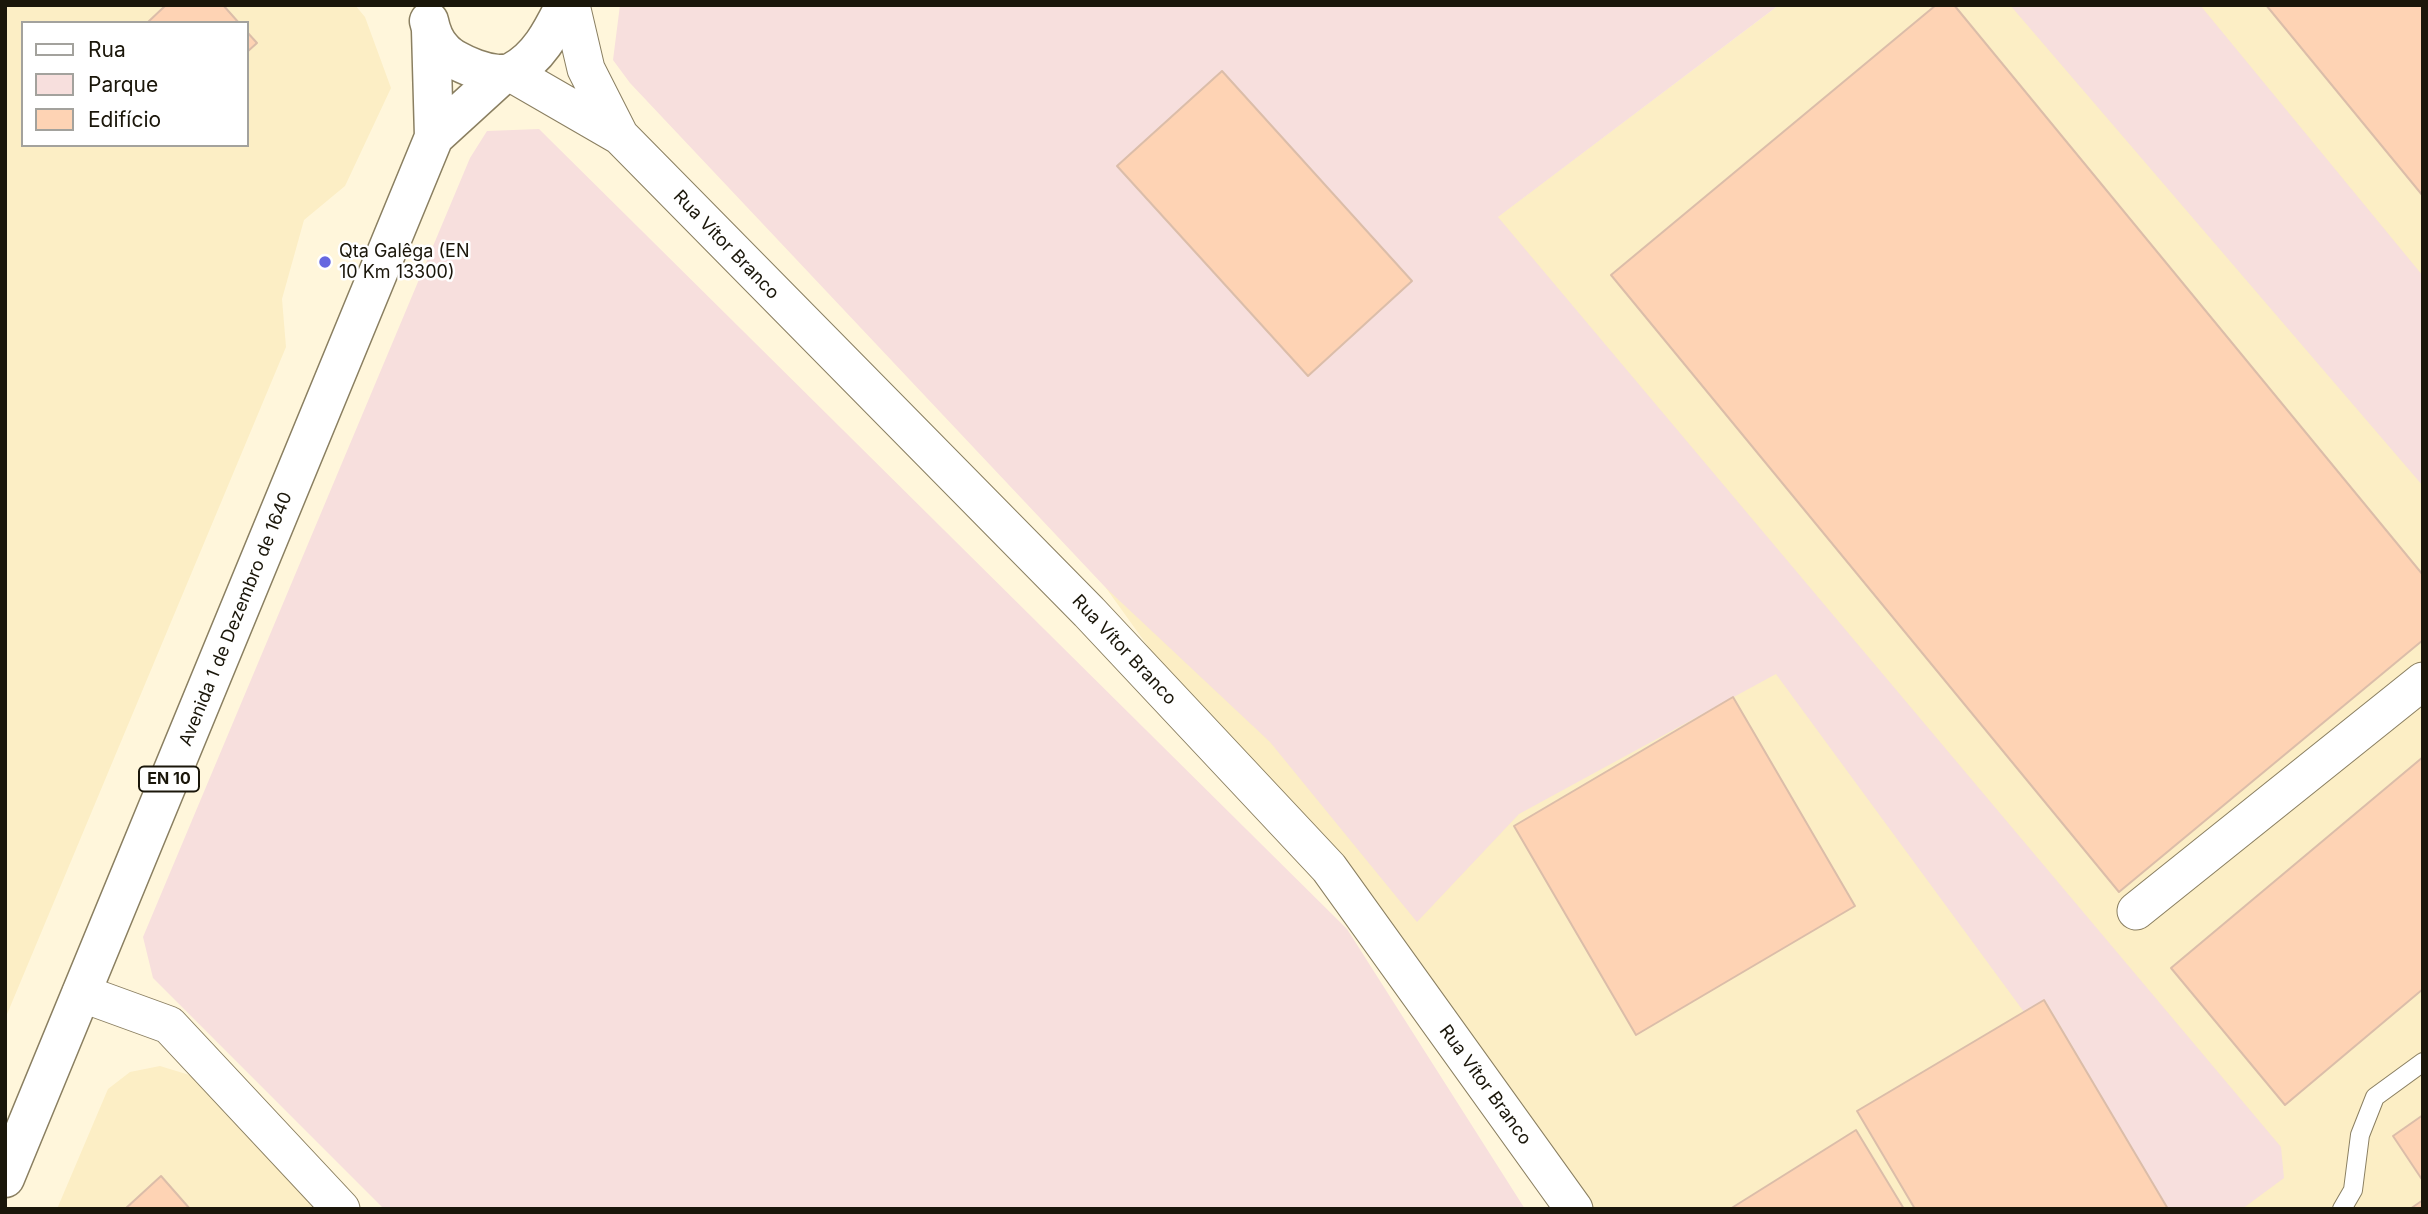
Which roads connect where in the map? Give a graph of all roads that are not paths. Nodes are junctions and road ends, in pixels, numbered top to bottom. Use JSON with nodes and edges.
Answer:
{"nodes":[{"id":1,"x":565,"y":5,"type":"edge"},
{"id":2,"x":571,"y":5,"type":"edge"},
{"id":3,"x":427,"y":14,"type":"edge"},
{"id":4,"x":507,"y":74,"type":"junction"},
{"id":5,"x":620,"y":136,"type":"junction"},
{"id":6,"x":434,"y":137,"type":"junction"},
{"id":7,"x":2423,"y":681,"type":"edge"},
{"id":8,"x":2136,"y":911,"type":"dead end"},
{"id":9,"x":81,"y":993,"type":"junction"},
{"id":10,"x":2423,"y":1062,"type":"edge"},
{"id":11,"x":5,"y":1178,"type":"edge"},
{"id":12,"x":327,"y":1203,"type":"edge"},
{"id":13,"x":1574,"y":1209,"type":"edge"},
{"id":14,"x":2342,"y":1209,"type":"edge"}],
"edges":[{"from":1,"to":4,"type":"main road","name":"Avenida 1 de Dezembro de 1640"},
{"from":2,"to":5,"type":"street","name":"Rua Vítor Branco"},
{"from":3,"to":4,"type":"main road"},
{"from":3,"to":6,"type":"main road","name":"Avenida 1 de Dezembro de 1640"},
{"from":4,"to":5,"type":"street","name":"Rua Vítor Branco"},
{"from":4,"to":6,"type":"main road","name":"Avenida 1 de Dezembro de 1640"},
{"from":5,"to":13,"type":"street","name":"Rua Vítor Branco"},
{"from":6,"to":9,"type":"main road","name":"Avenida 1 de Dezembro de 1640","number":"EN 10"},
{"from":7,"to":8,"type":"street"},
{"from":9,"to":11,"type":"main road","name":"Avenida 1 de Dezembro de 1640","number":"EN 10"},
{"from":9,"to":12,"type":"street"},
{"from":10,"to":14,"type":"lane"}]}
